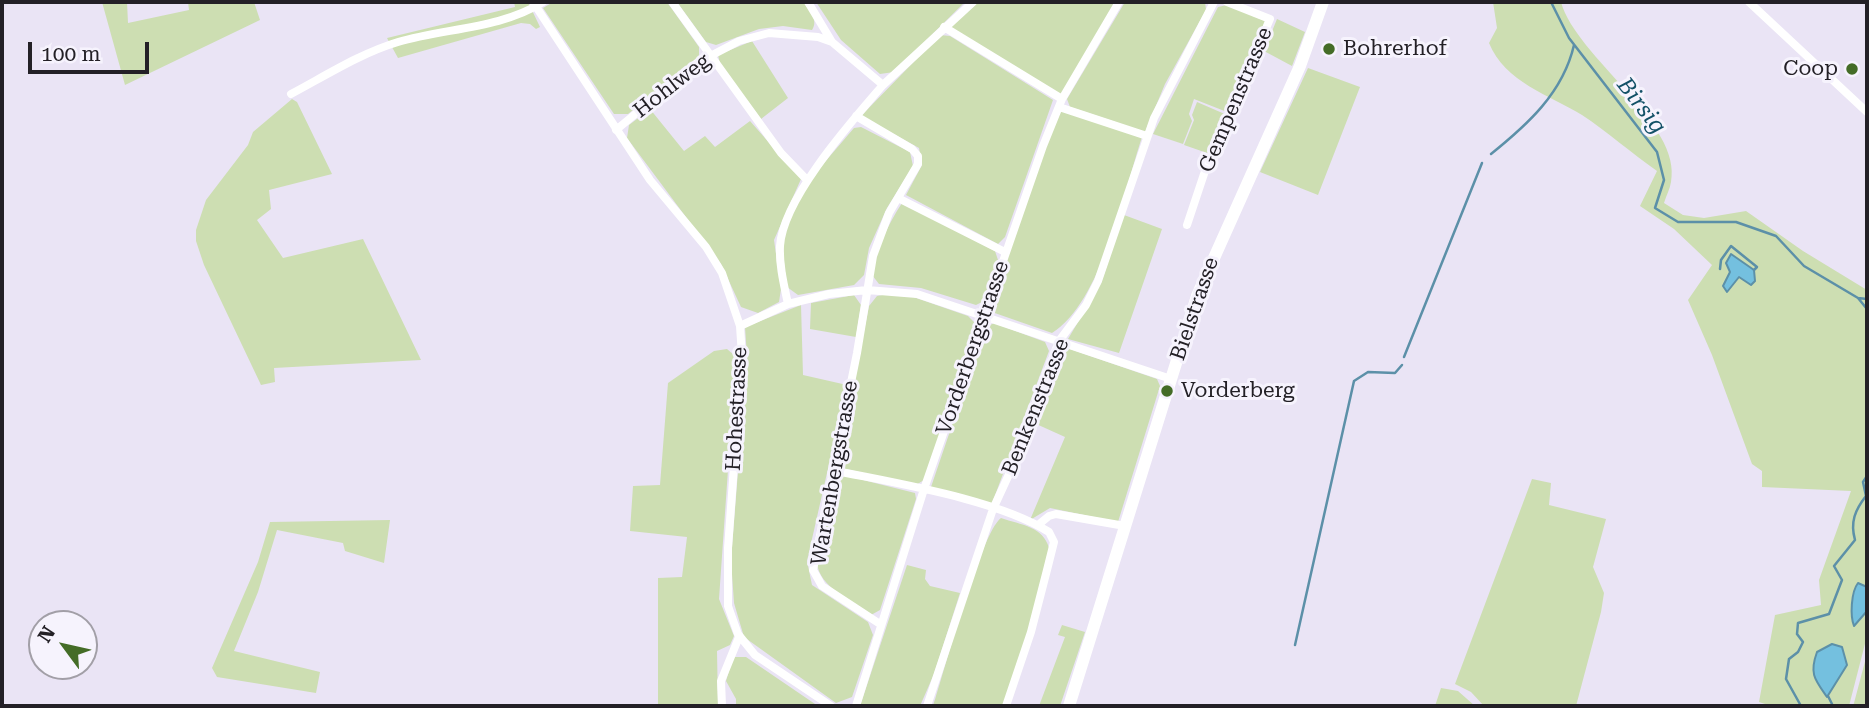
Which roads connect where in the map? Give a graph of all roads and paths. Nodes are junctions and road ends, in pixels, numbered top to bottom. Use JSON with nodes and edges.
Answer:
{"nodes":[{"id":1,"x":543,"y":2,"type":"edge"},
{"id":2,"x":672,"y":2,"type":"edge"},
{"id":3,"x":808,"y":2,"type":"edge"},
{"id":4,"x":973,"y":2,"type":"edge"},
{"id":5,"x":1119,"y":2,"type":"edge"},
{"id":6,"x":1214,"y":2,"type":"edge"},
{"id":7,"x":1227,"y":2,"type":"edge"},
{"id":8,"x":1323,"y":2,"type":"edge"},
{"id":9,"x":1749,"y":2,"type":"edge"},
{"id":10,"x":534,"y":5,"type":"edge"},
{"id":11,"x":944,"y":27,"type":"junction"},
{"id":12,"x":832,"y":42,"type":"junction"},
{"id":13,"x":709,"y":56,"type":"junction"},
{"id":14,"x":883,"y":85,"type":"junction"},
{"id":15,"x":291,"y":94,"type":"dead end"},
{"id":16,"x":1060,"y":103,"type":"junction"},
{"id":17,"x":1867,"y":112,"type":"edge"},
{"id":18,"x":856,"y":117,"type":"junction"},
{"id":19,"x":616,"y":130,"type":"junction"},
{"id":20,"x":1147,"y":136,"type":"junction"},
{"id":21,"x":807,"y":180,"type":"junction"},
{"id":22,"x":898,"y":198,"type":"junction"},
{"id":23,"x":1187,"y":225,"type":"dead end"},
{"id":24,"x":1005,"y":252,"type":"junction"},
{"id":25,"x":867,"y":290,"type":"junction"},
{"id":26,"x":788,"y":304,"type":"junction"},
{"id":27,"x":983,"y":314,"type":"junction"},
{"id":28,"x":740,"y":326,"type":"junction"},
{"id":29,"x":1059,"y":341,"type":"junction"},
{"id":30,"x":1171,"y":379,"type":"junction"},
{"id":31,"x":832,"y":470,"type":"junction"},
{"id":32,"x":924,"y":489,"type":"junction"},
{"id":33,"x":993,"y":509,"type":"junction"},
{"id":34,"x":1038,"y":525,"type":"junction"},
{"id":35,"x":1125,"y":526,"type":"junction"},
{"id":36,"x":880,"y":624,"type":"junction"},
{"id":37,"x":738,"y":634,"type":"junction"},
{"id":38,"x":722,"y":706,"type":"edge"},
{"id":39,"x":831,"y":706,"type":"edge"},
{"id":40,"x":856,"y":706,"type":"edge"},
{"id":41,"x":928,"y":706,"type":"edge"},
{"id":42,"x":1006,"y":706,"type":"edge"},
{"id":43,"x":1069,"y":706,"type":"edge"}],
"edges":[{"from":1,"to":10,"type":"street"},
{"from":2,"to":13,"type":"street"},
{"from":3,"to":12,"type":"street"},
{"from":4,"to":11,"type":"street"},
{"from":5,"to":16,"type":"street","name":"Vorderbergstrasse"},
{"from":6,"to":20,"type":"street","name":"Benkenstrasse"},
{"from":7,"to":23,"type":"street","name":"Gempenstrasse"},
{"from":8,"to":30,"type":"main road","name":"Bielstrasse"},
{"from":9,"to":17,"type":"street"},
{"from":10,"to":15,"type":"street"},
{"from":10,"to":19,"type":"street","name":"Hohestrasse"},
{"from":11,"to":14,"type":"street"},
{"from":11,"to":16,"type":"street"},
{"from":12,"to":13,"type":"street","name":"Hohlweg"},
{"from":12,"to":14,"type":"street","name":"Hohlweg"},
{"from":13,"to":19,"type":"street","name":"Hohlweg"},
{"from":13,"to":21,"type":"street"},
{"from":14,"to":18,"type":"street"},
{"from":16,"to":20,"type":"street"},
{"from":16,"to":24,"type":"street","name":"Vorderbergstrasse"},
{"from":18,"to":21,"type":"street"},
{"from":18,"to":22,"type":"street","name":"Wartenbergstrasse"},
{"from":19,"to":28,"type":"street","name":"Hohestrasse"},
{"from":20,"to":29,"type":"street","name":"Benkenstrasse"},
{"from":21,"to":26,"type":"street"},
{"from":22,"to":24,"type":"street"},
{"from":22,"to":25,"type":"street","name":"Wartenbergstrasse"},
{"from":24,"to":27,"type":"street","name":"Vorderbergstrasse"},
{"from":25,"to":26,"type":"street"},
{"from":25,"to":27,"type":"street"},
{"from":25,"to":31,"type":"street","name":"Wartenbergstrasse"},
{"from":26,"to":28,"type":"street"},
{"from":27,"to":29,"type":"street"},
{"from":27,"to":32,"type":"street","name":"Vorderbergstrasse"},
{"from":28,"to":37,"type":"street","name":"Hohestrasse"},
{"from":29,"to":30,"type":"street"},
{"from":29,"to":33,"type":"street","name":"Benkenstrasse"},
{"from":30,"to":35,"type":"main road","name":"Bielstrasse"},
{"from":31,"to":32,"type":"street"},
{"from":31,"to":36,"type":"street","name":"Wartenbergstrasse"},
{"from":32,"to":33,"type":"street"},
{"from":32,"to":36,"type":"street","name":"Vorderbergstrasse"},
{"from":33,"to":34,"type":"street"},
{"from":33,"to":41,"type":"street","name":"Benkenstrasse"},
{"from":34,"to":35,"type":"street"},
{"from":34,"to":42,"type":"street"},
{"from":35,"to":43,"type":"main road","name":"Bielstrasse"},
{"from":36,"to":40,"type":"street","name":"Vorderbergstrasse"},
{"from":37,"to":38,"type":"street"},
{"from":37,"to":39,"type":"street"}]}
